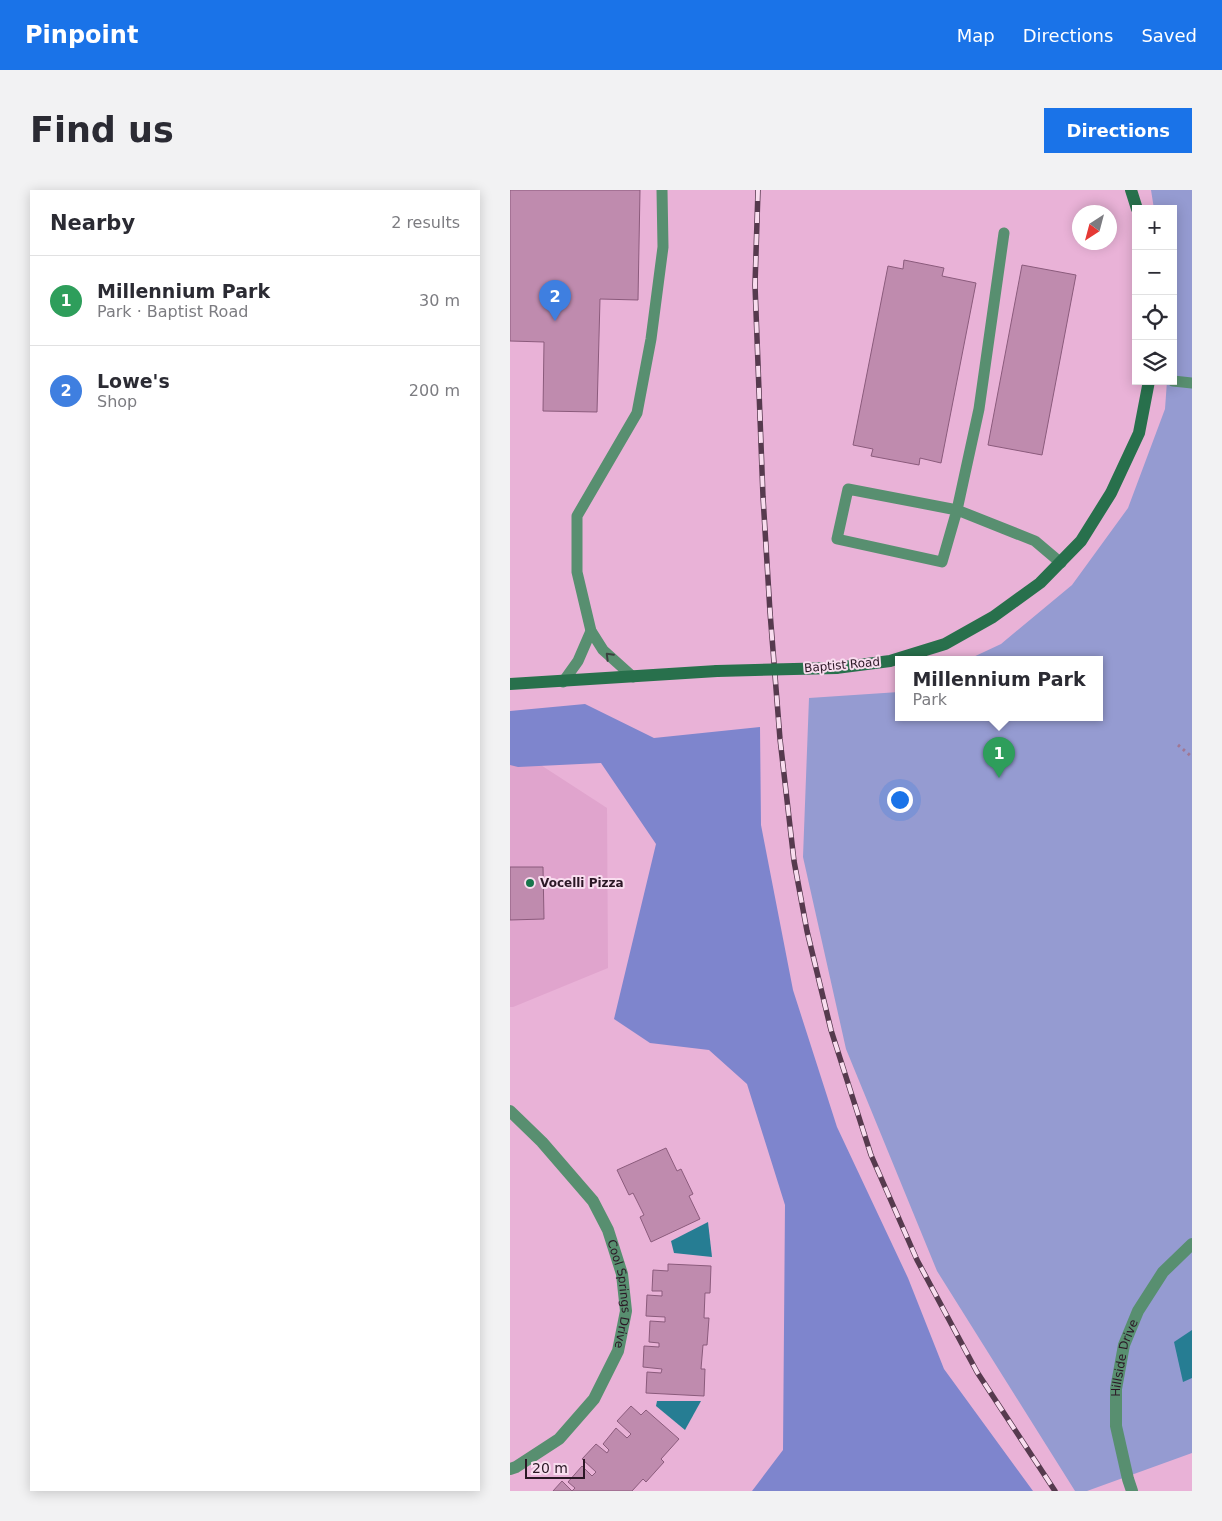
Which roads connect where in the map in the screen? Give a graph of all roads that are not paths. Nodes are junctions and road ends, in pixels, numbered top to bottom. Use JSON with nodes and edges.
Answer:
{"nodes":[{"id":1,"x":662,"y":190,"type":"edge"},
{"id":2,"x":1131,"y":190,"type":"edge"},
{"id":3,"x":1136,"y":205,"type":"edge"},
{"id":4,"x":1004,"y":233,"type":"dead end"},
{"id":5,"x":1177,"y":381,"type":"edge"},
{"id":6,"x":1192,"y":383,"type":"edge"},
{"id":7,"x":1148,"y":385,"type":"edge"},
{"id":8,"x":957,"y":510,"type":"junction"},
{"id":9,"x":1061,"y":563,"type":"junction"},
{"id":10,"x":591,"y":631,"type":"junction"},
{"id":11,"x":906,"y":656,"type":"edge"},
{"id":12,"x":895,"y":659,"type":"edge"},
{"id":13,"x":632,"y":677,"type":"junction"},
{"id":14,"x":563,"y":682,"type":"junction"},
{"id":15,"x":510,"y":684,"type":"edge"},
{"id":16,"x":510,"y":1111,"type":"edge"},
{"id":17,"x":1192,"y":1244,"type":"edge"},
{"id":18,"x":510,"y":1469,"type":"edge"},
{"id":19,"x":1132,"y":1491,"type":"edge"}],
"edges":[{"from":1,"to":10,"type":"lane"},
{"from":2,"to":3,"type":"main road"},
{"from":4,"to":8,"type":"lane"},
{"from":5,"to":6,"type":"lane"},
{"from":7,"to":9,"type":"main road","name":"Baptist Road"},
{"from":8,"to":8,"type":"lane"},
{"from":8,"to":9,"type":"lane"},
{"from":9,"to":11,"type":"main road","name":"Baptist Road","bridge":true},
{"from":13,"to":10,"type":"lane","one_way":true},
{"from":10,"to":14,"type":"lane"},
{"from":12,"to":13,"type":"main road","name":"Baptist Road","bridge":true},
{"from":13,"to":14,"type":"main road","name":"Baptist Road"},
{"from":14,"to":15,"type":"main road","name":"Baptist Road"},
{"from":16,"to":18,"type":"street","name":"Cool Springs Drive"},
{"from":17,"to":19,"type":"street","name":"Hillside Drive"}]}
